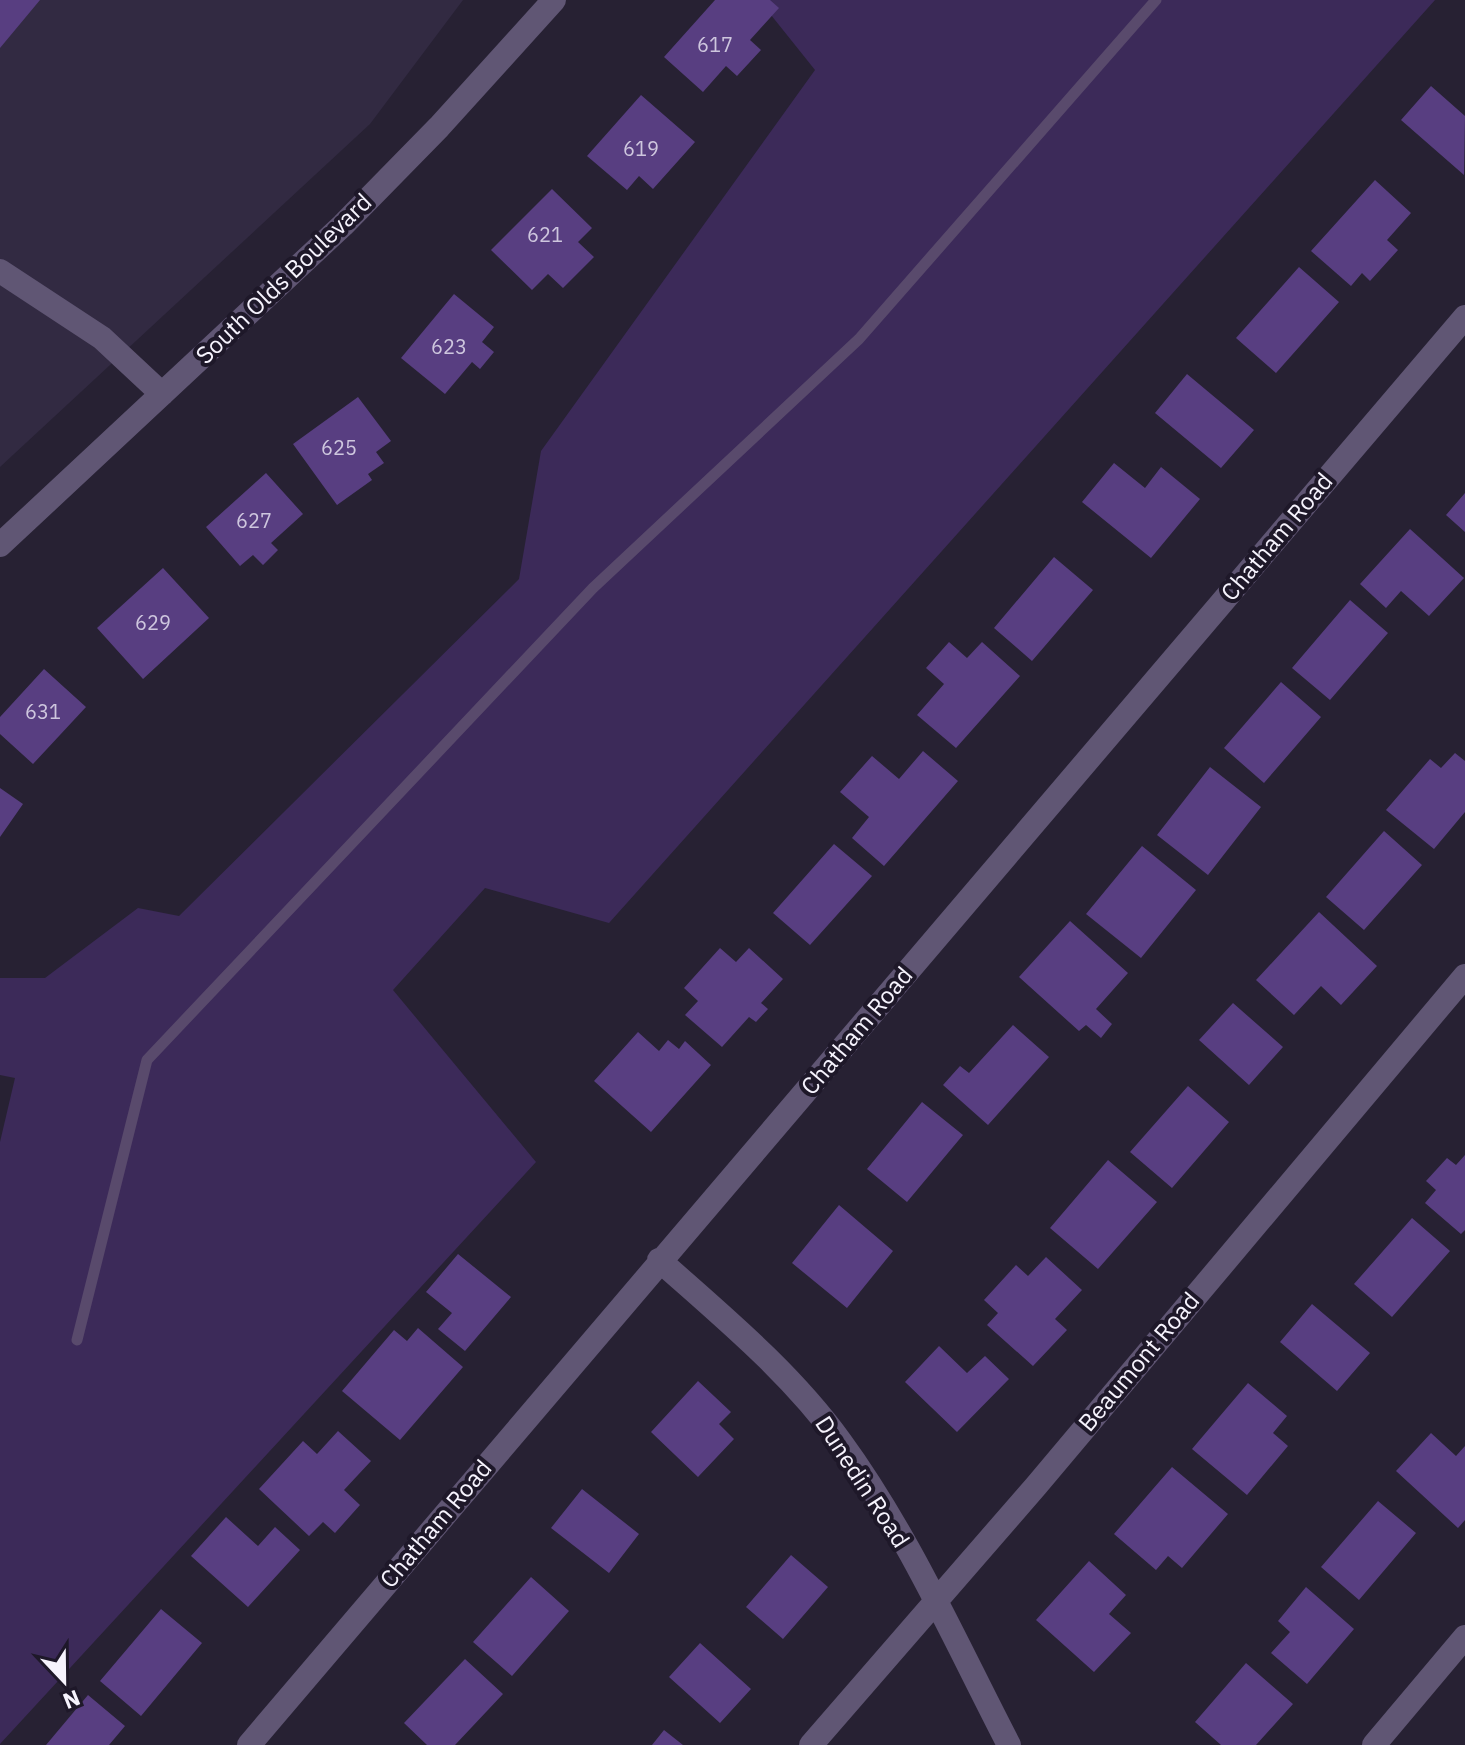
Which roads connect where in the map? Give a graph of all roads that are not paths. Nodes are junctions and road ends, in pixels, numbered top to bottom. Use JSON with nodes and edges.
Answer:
{"nodes":[{"id":1,"x":543,"y":4,"type":"edge"},
{"id":2,"x":0,"y":271,"type":"edge"},
{"id":3,"x":1465,"y":317,"type":"edge"},
{"id":4,"x":162,"y":394,"type":"junction"},
{"id":5,"x":0,"y":545,"type":"edge"},
{"id":6,"x":1465,"y":976,"type":"edge"},
{"id":7,"x":659,"y":1260,"type":"junction"},
{"id":8,"x":935,"y":1602,"type":"junction"},
{"id":9,"x":1465,"y":1637,"type":"edge"},
{"id":10,"x":249,"y":1745,"type":"edge"},
{"id":11,"x":811,"y":1745,"type":"edge"},
{"id":12,"x":1009,"y":1745,"type":"edge"},
{"id":13,"x":1374,"y":1745,"type":"edge"}],
"edges":[{"from":1,"to":4,"type":"street","name":"South Olds Boulevard"},
{"from":2,"to":4,"type":"street"},
{"from":3,"to":7,"type":"street","name":"Chatham Road"},
{"from":4,"to":5,"type":"street","name":"South Olds Boulevard"},
{"from":6,"to":8,"type":"street","name":"Beaumont Road"},
{"from":7,"to":8,"type":"street","name":"Dunedin Road"},
{"from":7,"to":10,"type":"street","name":"Chatham Road"},
{"from":8,"to":11,"type":"street","name":"Beaumont Road"},
{"from":8,"to":12,"type":"street","name":"Dunedin Road"},
{"from":9,"to":13,"type":"street"}]}
